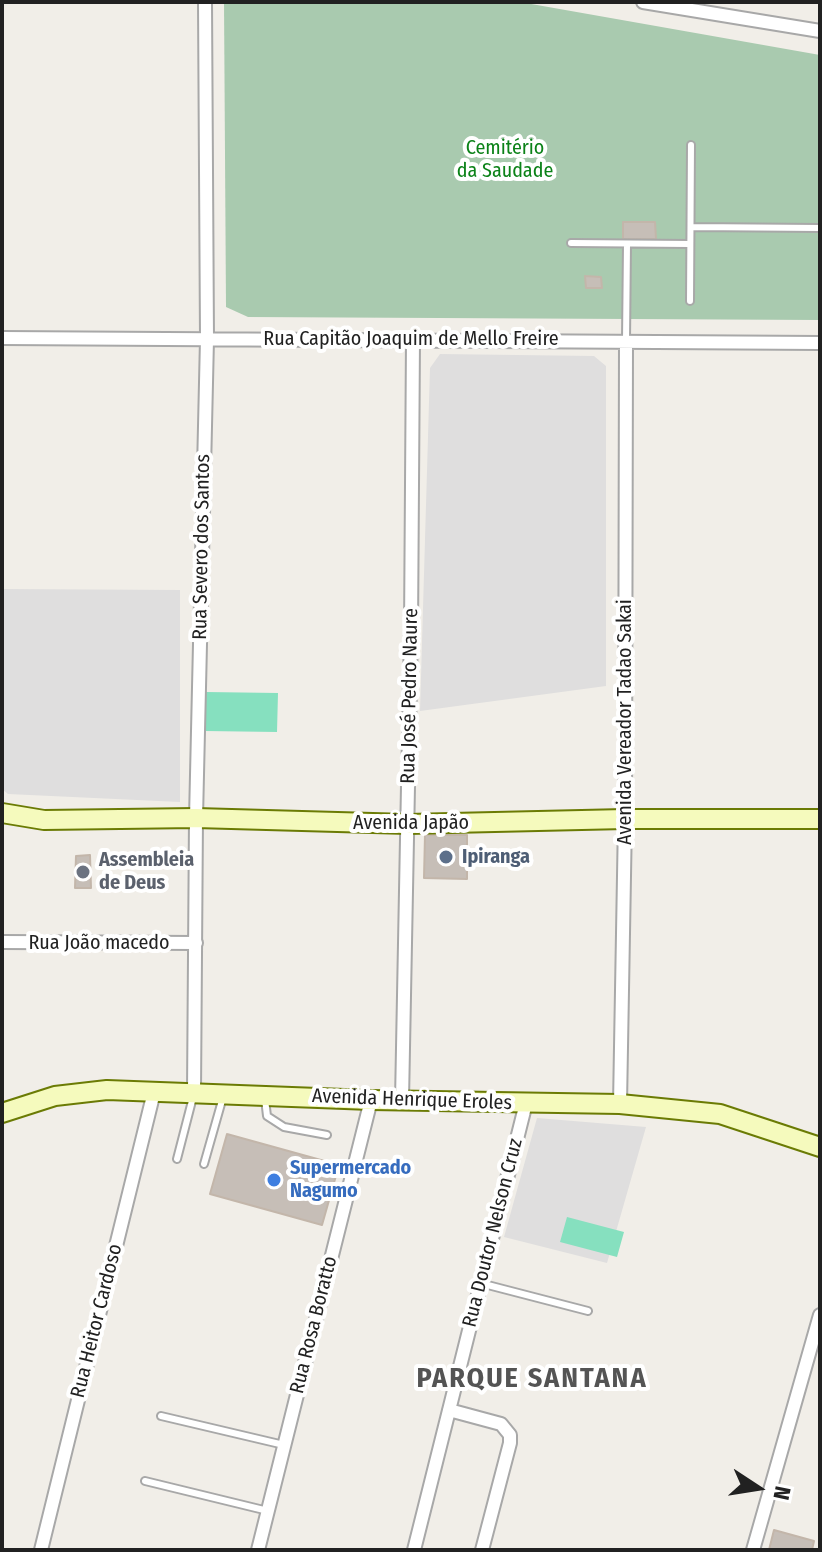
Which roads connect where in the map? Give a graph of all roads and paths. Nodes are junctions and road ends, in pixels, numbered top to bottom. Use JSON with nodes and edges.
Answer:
{"nodes":[{"id":1,"x":205,"y":2,"type":"edge"},
{"id":2,"x":643,"y":2,"type":"edge"},
{"id":3,"x":820,"y":31,"type":"edge"},
{"id":4,"x":691,"y":145,"type":"dead end"},
{"id":5,"x":691,"y":227,"type":"junction"},
{"id":6,"x":820,"y":228,"type":"edge"},
{"id":7,"x":571,"y":243,"type":"dead end"},
{"id":8,"x":627,"y":244,"type":"junction"},
{"id":9,"x":690,"y":244,"type":"junction"},
{"id":10,"x":690,"y":301,"type":"dead end"},
{"id":11,"x":2,"y":338,"type":"edge"},
{"id":12,"x":207,"y":339,"type":"junction"},
{"id":13,"x":413,"y":339,"type":"junction"},
{"id":14,"x":626,"y":341,"type":"junction"},
{"id":15,"x":820,"y":343,"type":"edge"},
{"id":16,"x":2,"y":813,"type":"edge"},
{"id":17,"x":196,"y":818,"type":"junction"},
{"id":18,"x":625,"y":819,"type":"junction"},
{"id":19,"x":820,"y":819,"type":"edge"},
{"id":20,"x":408,"y":824,"type":"junction"},
{"id":21,"x":2,"y":942,"type":"edge"},
{"id":22,"x":196,"y":943,"type":"junction"},
{"id":23,"x":154,"y":1092,"type":"junction"},
{"id":24,"x":194,"y":1092,"type":"junction"},
{"id":25,"x":224,"y":1093,"type":"junction"},
{"id":26,"x":264,"y":1095,"type":"junction"},
{"id":27,"x":371,"y":1100,"type":"junction"},
{"id":28,"x":402,"y":1100,"type":"junction"},
{"id":29,"x":526,"y":1103,"type":"junction"},
{"id":30,"x":620,"y":1104,"type":"junction"},
{"id":31,"x":2,"y":1113,"type":"edge"},
{"id":32,"x":327,"y":1135,"type":"dead end"},
{"id":33,"x":820,"y":1147,"type":"edge"},
{"id":34,"x":177,"y":1159,"type":"dead end"},
{"id":35,"x":204,"y":1164,"type":"dead end"},
{"id":36,"x":480,"y":1283,"type":"junction"},
{"id":37,"x":588,"y":1311,"type":"dead end"},
{"id":38,"x":820,"y":1315,"type":"edge"},
{"id":39,"x":449,"y":1410,"type":"junction"},
{"id":40,"x":161,"y":1416,"type":"dead end"},
{"id":41,"x":284,"y":1445,"type":"junction"},
{"id":42,"x":145,"y":1481,"type":"dead end"},
{"id":43,"x":268,"y":1511,"type":"junction"},
{"id":44,"x":41,"y":1550,"type":"edge"},
{"id":45,"x":258,"y":1550,"type":"edge"},
{"id":46,"x":414,"y":1550,"type":"edge"},
{"id":47,"x":482,"y":1550,"type":"edge"},
{"id":48,"x":753,"y":1550,"type":"edge"}],
"edges":[{"from":1,"to":12,"type":"street","name":"Rua Severo dos Santos"},
{"from":2,"to":3,"type":"street"},
{"from":4,"to":5,"type":"lane"},
{"from":5,"to":6,"type":"lane"},
{"from":5,"to":9,"type":"lane"},
{"from":7,"to":8,"type":"lane"},
{"from":8,"to":9,"type":"lane"},
{"from":8,"to":14,"type":"lane"},
{"from":9,"to":10,"type":"lane"},
{"from":11,"to":12,"type":"street","name":"Rua Capitão Joaquim de Mello Freire"},
{"from":12,"to":13,"type":"street","name":"Rua Capitão Joaquim de Mello Freire"},
{"from":12,"to":17,"type":"street","name":"Rua Severo dos Santos"},
{"from":13,"to":14,"type":"street","name":"Rua Capitão Joaquim de Mello Freire"},
{"from":13,"to":20,"type":"street","name":"Rua José Pedro Naure"},
{"from":14,"to":15,"type":"street","name":"Rua Capitão Joaquim de Mello Freire"},
{"from":14,"to":18,"type":"street","name":"Avenida Vereador Tadao Sakai"},
{"from":16,"to":17,"type":"main road","name":"Avenida Japão"},
{"from":17,"to":20,"type":"main road","name":"Avenida Japão"},
{"from":17,"to":22,"type":"street","name":"Rua Severo dos Santos"},
{"from":18,"to":19,"type":"main road","name":"Avenida Japão"},
{"from":18,"to":20,"type":"main road","name":"Avenida Japão"},
{"from":18,"to":30,"type":"street","name":"Avenida Vereador Tadao Sakai"},
{"from":20,"to":28,"type":"street","name":"Rua José Pedro Naure"},
{"from":21,"to":22,"type":"street","name":"Rua João macedo"},
{"from":22,"to":24,"type":"street","name":"Rua Severo dos Santos"},
{"from":23,"to":24,"type":"main road","name":"Avenida Henrique Eroles"},
{"from":23,"to":31,"type":"main road","name":"Avenida Henrique Eroles"},
{"from":23,"to":44,"type":"street","name":"Rua Heitor Cardoso"},
{"from":24,"to":25,"type":"main road","name":"Avenida Henrique Eroles"},
{"from":24,"to":34,"type":"lane"},
{"from":25,"to":26,"type":"main road","name":"Avenida Henrique Eroles"},
{"from":25,"to":35,"type":"lane"},
{"from":26,"to":27,"type":"main road","name":"Avenida Henrique Eroles"},
{"from":26,"to":32,"type":"lane"},
{"from":27,"to":28,"type":"main road","name":"Avenida Henrique Eroles"},
{"from":27,"to":41,"type":"street","name":"Rua Rosa Boratto"},
{"from":28,"to":29,"type":"main road","name":"Avenida Henrique Eroles"},
{"from":29,"to":30,"type":"main road","name":"Avenida Henrique Eroles"},
{"from":29,"to":36,"type":"street","name":"Rua Doutor Nelson Cruz"},
{"from":30,"to":33,"type":"main road","name":"Avenida Henrique Eroles"},
{"from":36,"to":37,"type":"lane"},
{"from":36,"to":39,"type":"street","name":"Rua Doutor Nelson Cruz"},
{"from":38,"to":48,"type":"street"},
{"from":39,"to":46,"type":"street","name":"Rua Doutor Nelson Cruz"},
{"from":39,"to":47,"type":"street"},
{"from":40,"to":41,"type":"lane"},
{"from":41,"to":43,"type":"street","name":"Rua Rosa Boratto"},
{"from":42,"to":43,"type":"lane"},
{"from":43,"to":45,"type":"street","name":"Rua Rosa Boratto"}]}
